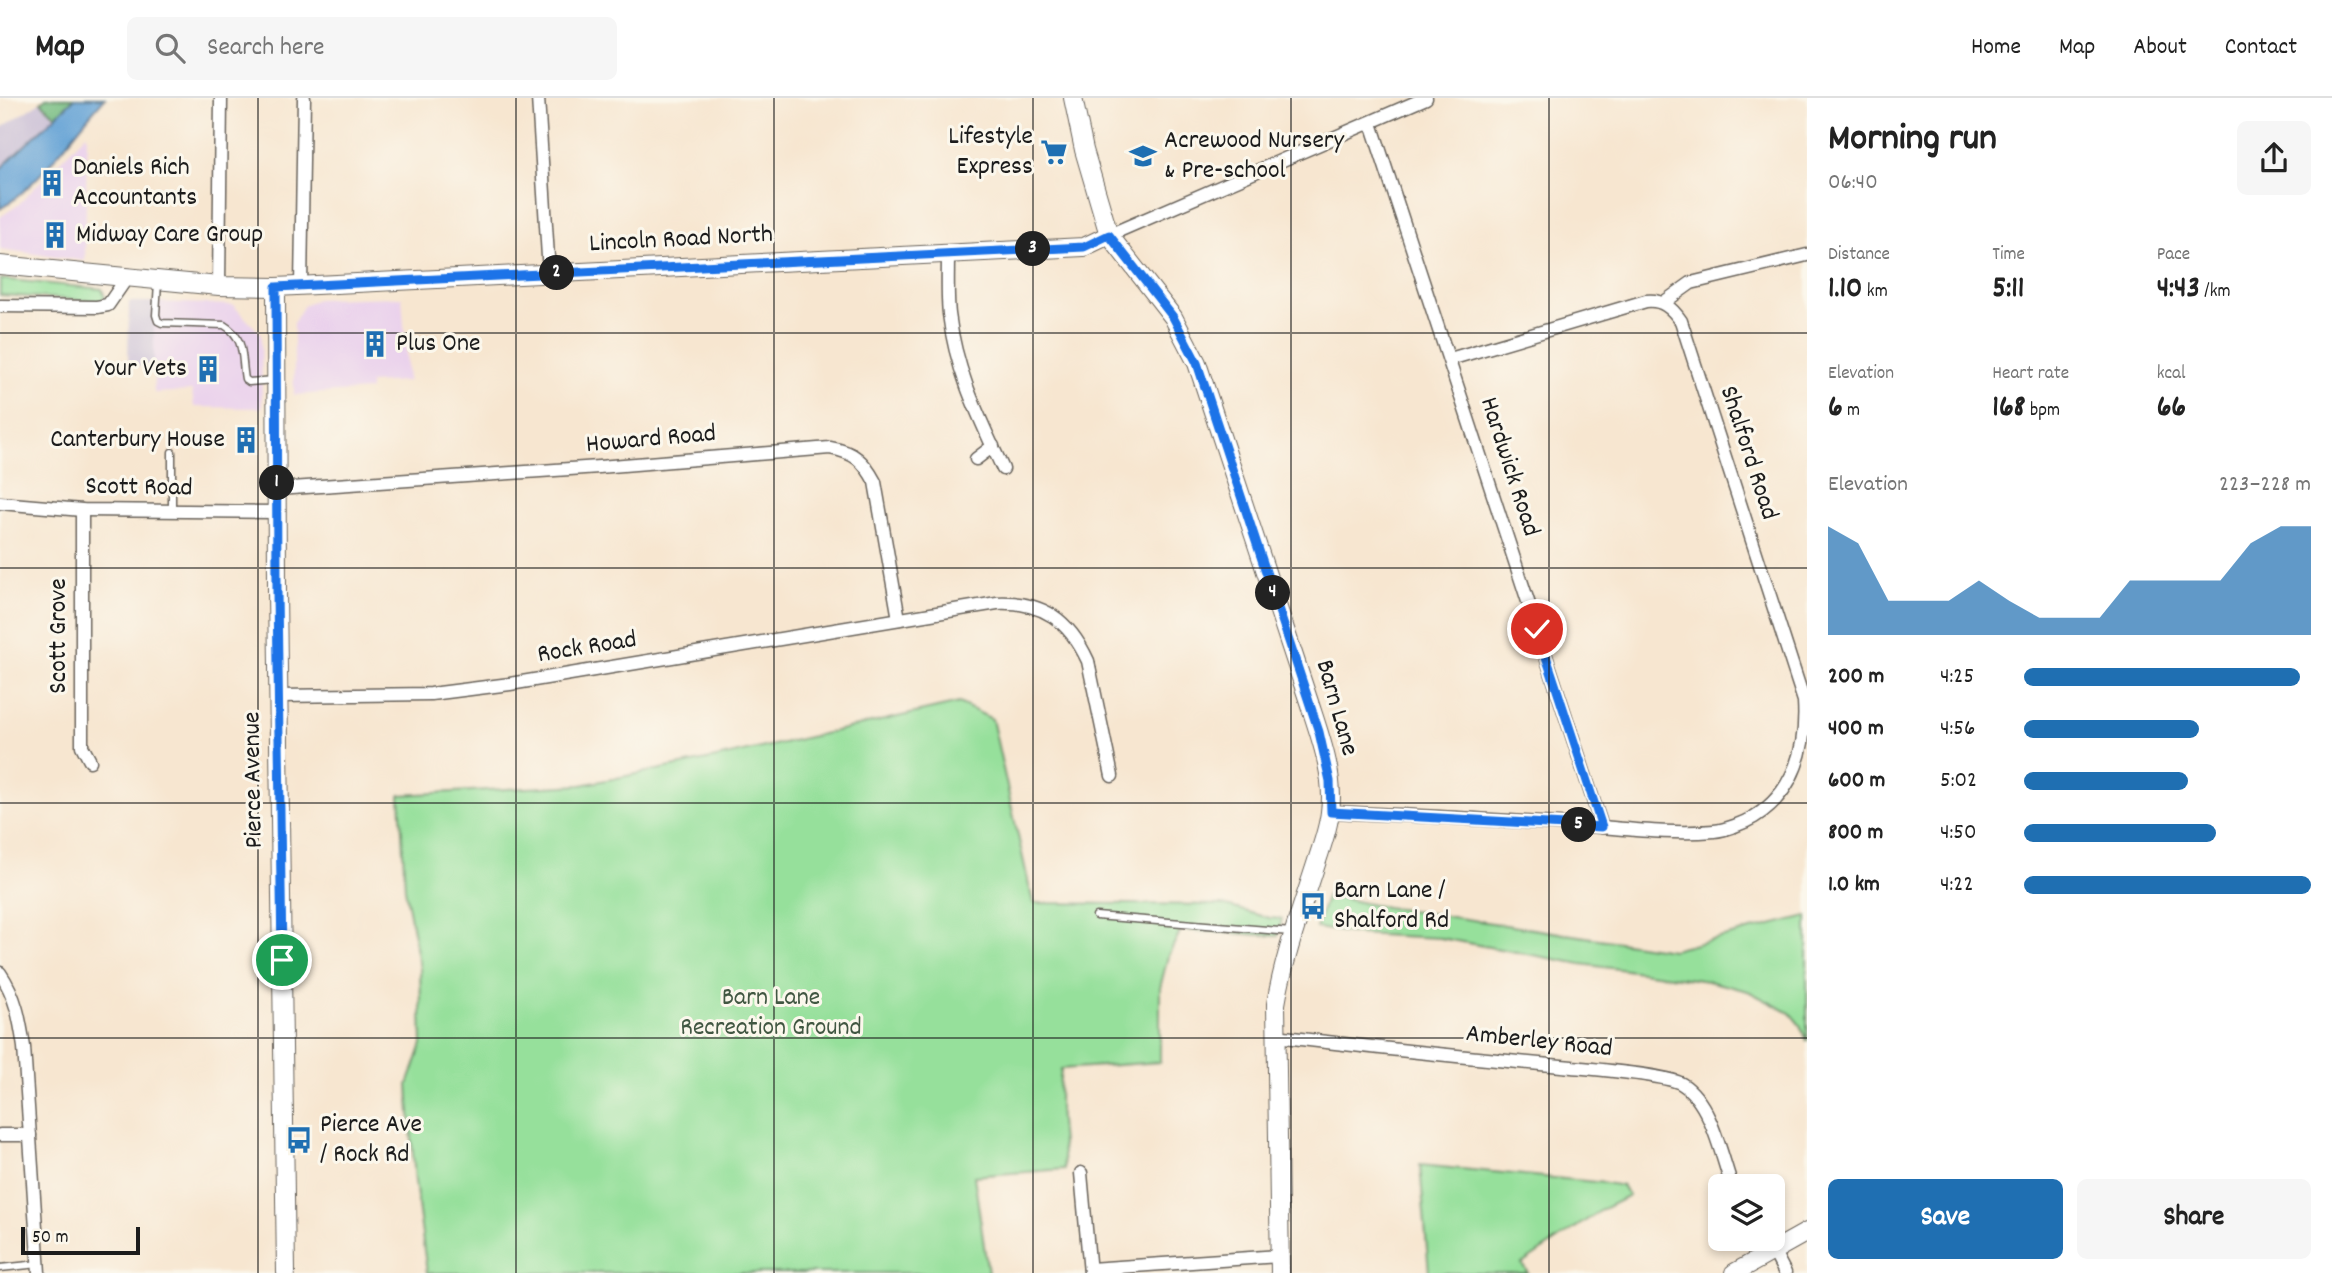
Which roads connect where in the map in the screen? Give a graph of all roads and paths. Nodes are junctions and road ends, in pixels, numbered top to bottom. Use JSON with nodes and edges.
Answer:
{"nodes":[{"id":1,"x":221,"y":98,"type":"edge"},
{"id":2,"x":304,"y":98,"type":"edge"},
{"id":3,"x":538,"y":98,"type":"edge"},
{"id":4,"x":1073,"y":98,"type":"edge"},
{"id":5,"x":1426,"y":98,"type":"edge"},
{"id":6,"x":1371,"y":123,"type":"junction"},
{"id":7,"x":1109,"y":235,"type":"junction"},
{"id":8,"x":948,"y":254,"type":"junction"},
{"id":9,"x":1807,"y":255,"type":"edge"},
{"id":10,"x":0,"y":265,"type":"edge"},
{"id":11,"x":549,"y":274,"type":"junction"},
{"id":12,"x":126,"y":279,"type":"junction"},
{"id":13,"x":158,"y":282,"type":"junction"},
{"id":14,"x":219,"y":286,"type":"junction"},
{"id":15,"x":301,"y":286,"type":"junction"},
{"id":16,"x":276,"y":287,"type":"junction"},
{"id":17,"x":1663,"y":303,"type":"junction"},
{"id":18,"x":0,"y":306,"type":"edge"},
{"id":19,"x":1450,"y":359,"type":"junction"},
{"id":20,"x":276,"y":380,"type":"junction"},
{"id":21,"x":993,"y":446,"type":"junction"},
{"id":22,"x":172,"y":452,"type":"dead end"},
{"id":23,"x":976,"y":459,"type":"dead end"},
{"id":24,"x":1003,"y":469,"type":"dead end"},
{"id":25,"x":277,"y":489,"type":"junction"},
{"id":26,"x":0,"y":503,"type":"edge"},
{"id":27,"x":82,"y":510,"type":"junction"},
{"id":28,"x":172,"y":512,"type":"junction"},
{"id":29,"x":278,"y":512,"type":"junction"},
{"id":30,"x":899,"y":619,"type":"junction"},
{"id":31,"x":279,"y":696,"type":"junction"},
{"id":32,"x":90,"y":761,"type":"dead end"},
{"id":33,"x":1112,"y":776,"type":"dead end"},
{"id":34,"x":1331,"y":812,"type":"junction"},
{"id":35,"x":1602,"y":827,"type":"junction"},
{"id":36,"x":1096,"y":916,"type":"dead end"},
{"id":37,"x":1293,"y":932,"type":"junction"},
{"id":38,"x":0,"y":974,"type":"edge"},
{"id":39,"x":1276,"y":1035,"type":"junction"},
{"id":40,"x":0,"y":1135,"type":"edge"},
{"id":41,"x":30,"y":1135,"type":"junction"},
{"id":42,"x":1081,"y":1172,"type":"dead end"},
{"id":43,"x":1728,"y":1174,"type":"edge"},
{"id":44,"x":1807,"y":1232,"type":"edge"},
{"id":45,"x":1768,"y":1253,"type":"junction"},
{"id":46,"x":1279,"y":1265,"type":"edge"},
{"id":47,"x":0,"y":1268,"type":"edge"},
{"id":48,"x":39,"y":1269,"type":"edge"},
{"id":49,"x":1090,"y":1271,"type":"edge"},
{"id":50,"x":286,"y":1273,"type":"edge"},
{"id":51,"x":1734,"y":1273,"type":"edge"},
{"id":52,"x":1785,"y":1273,"type":"edge"}],
"edges":[{"from":1,"to":14,"type":"street"},
{"from":2,"to":15,"type":"street"},
{"from":3,"to":11,"type":"street"},
{"from":4,"to":7,"type":"street"},
{"from":5,"to":6,"type":"street"},
{"from":6,"to":7,"type":"street"},
{"from":6,"to":19,"type":"street","name":"Hardwick Road"},
{"from":7,"to":8,"type":"street","name":"Lincoln Road North"},
{"from":7,"to":34,"type":"street","name":"Barn Lane"},
{"from":8,"to":11,"type":"street","name":"Lincoln Road North"},
{"from":8,"to":21,"type":"street"},
{"from":9,"to":17,"type":"street"},
{"from":10,"to":12,"type":"street","name":"Lincoln Road North"},
{"from":11,"to":15,"type":"street","name":"Lincoln Road North"},
{"from":12,"to":13,"type":"street","name":"Lincoln Road North"},
{"from":12,"to":18,"type":"street"},
{"from":13,"to":14,"type":"street","name":"Lincoln Road North"},
{"from":13,"to":20,"type":"lane"},
{"from":14,"to":16,"type":"street","name":"Lincoln Road North"},
{"from":15,"to":16,"type":"street","name":"Lincoln Road North"},
{"from":16,"to":20,"type":"street","name":"Pierce Avenue"},
{"from":17,"to":19,"type":"street"},
{"from":17,"to":35,"type":"street","name":"Shalford Road"},
{"from":19,"to":35,"type":"street","name":"Hardwick Road"},
{"from":20,"to":25,"type":"street","name":"Pierce Avenue"},
{"from":21,"to":23,"type":"street"},
{"from":21,"to":24,"type":"street"},
{"from":22,"to":28,"type":"lane"},
{"from":25,"to":29,"type":"street","name":"Pierce Avenue"},
{"from":25,"to":30,"type":"street","name":"Howard Road"},
{"from":26,"to":27,"type":"street","name":"Scott Road"},
{"from":27,"to":28,"type":"street","name":"Scott Road"},
{"from":27,"to":32,"type":"street","name":"Scott Grove"},
{"from":28,"to":29,"type":"street","name":"Scott Road"},
{"from":29,"to":31,"type":"street","name":"Pierce Avenue"},
{"from":30,"to":31,"type":"street","name":"Rock Road"},
{"from":30,"to":33,"type":"street","name":"Rock Road"},
{"from":31,"to":50,"type":"street","name":"Pierce Avenue"},
{"from":34,"to":35,"type":"street","name":"Shalford Road"},
{"from":34,"to":37,"type":"street","name":"Barn Lane"},
{"from":36,"to":37,"type":"lane"},
{"from":37,"to":39,"type":"street","name":"Barn Lane"},
{"from":38,"to":41,"type":"street"},
{"from":39,"to":43,"type":"street","name":"Amberley Road"},
{"from":39,"to":46,"type":"street","name":"Barn Lane"},
{"from":40,"to":41,"type":"street"},
{"from":41,"to":48,"type":"street"},
{"from":42,"to":49,"type":"street"},
{"from":44,"to":45,"type":"street"},
{"from":45,"to":51,"type":"street"},
{"from":45,"to":52,"type":"street"},
{"from":46,"to":49,"type":"street"},
{"from":47,"to":48,"type":"lane"}]}
